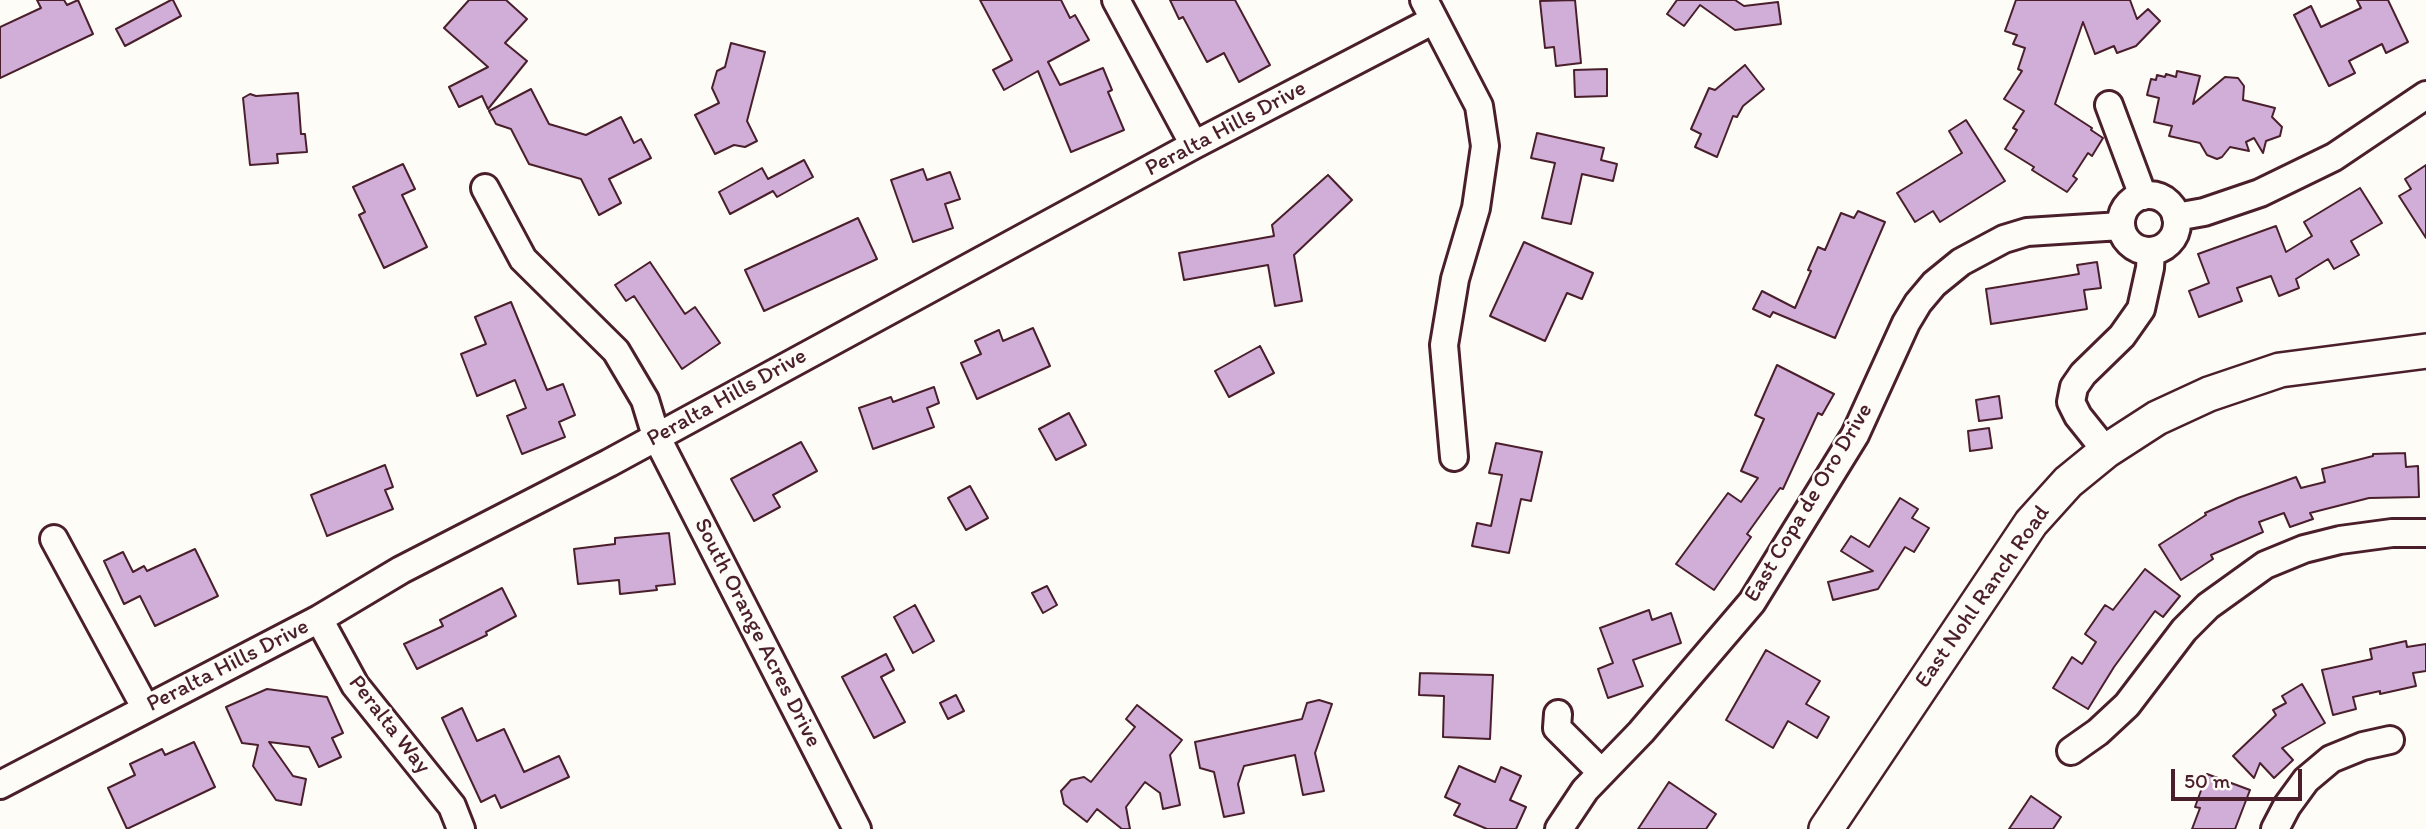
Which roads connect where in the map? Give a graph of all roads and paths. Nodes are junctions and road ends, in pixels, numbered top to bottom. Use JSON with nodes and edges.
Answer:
{"nodes":[{"id":1,"x":1116,"y":0,"type":"edge"},
{"id":2,"x":1429,"y":10,"type":"edge"},
{"id":3,"x":2426,"y":95,"type":"edge"},
{"id":4,"x":2109,"y":105,"type":"dead end"},
{"id":5,"x":1194,"y":145,"type":"junction"},
{"id":6,"x":485,"y":188,"type":"dead end"},
{"id":7,"x":2143,"y":196,"type":"junction"},
{"id":8,"x":2176,"y":217,"type":"junction"},
{"id":9,"x":2121,"y":226,"type":"junction"},
{"id":10,"x":2151,"y":251,"type":"junction"},
{"id":11,"x":2426,"y":351,"type":"edge"},
{"id":12,"x":656,"y":436,"type":"junction"},
{"id":13,"x":2106,"y":451,"type":"junction"},
{"id":14,"x":1454,"y":457,"type":"dead end"},
{"id":15,"x":2426,"y":533,"type":"edge"},
{"id":16,"x":54,"y":539,"type":"dead end"},
{"id":17,"x":319,"y":619,"type":"junction"},
{"id":18,"x":146,"y":709,"type":"junction"},
{"id":19,"x":1558,"y":714,"type":"dead end"},
{"id":20,"x":2390,"y":740,"type":"dead end"},
{"id":21,"x":2071,"y":751,"type":"dead end"},
{"id":22,"x":1601,"y":772,"type":"junction"},
{"id":23,"x":0,"y":785,"type":"edge"},
{"id":24,"x":461,"y":829,"type":"edge"},
{"id":25,"x":857,"y":829,"type":"edge"},
{"id":26,"x":1559,"y":829,"type":"edge"},
{"id":27,"x":1826,"y":829,"type":"edge"},
{"id":28,"x":2275,"y":829,"type":"edge"}],
"edges":[{"from":1,"to":5,"type":"street"},
{"from":2,"to":5,"type":"street","name":"Peralta Hills Drive"},
{"from":2,"to":14,"type":"street"},
{"from":3,"to":8,"type":"street"},
{"from":4,"to":7,"type":"street"},
{"from":5,"to":12,"type":"street","name":"Peralta Hills Drive"},
{"from":6,"to":12,"type":"street","name":"South Orange Acres Drive"},
{"from":7,"to":8,"type":"street"},
{"from":7,"to":9,"type":"street"},
{"from":8,"to":10,"type":"street"},
{"from":9,"to":10,"type":"street"},
{"from":9,"to":22,"type":"street","name":"East Copa de Oro Drive"},
{"from":10,"to":13,"type":"street"},
{"from":11,"to":13,"type":"main road","name":"East Nohl Ranch Road"},
{"from":12,"to":17,"type":"street","name":"Peralta Hills Drive"},
{"from":12,"to":25,"type":"street","name":"South Orange Acres Drive"},
{"from":13,"to":27,"type":"main road","name":"East Nohl Ranch Road"},
{"from":15,"to":21,"type":"street"},
{"from":16,"to":18,"type":"street"},
{"from":17,"to":18,"type":"street","name":"Peralta Hills Drive"},
{"from":17,"to":24,"type":"street","name":"Peralta Way"},
{"from":18,"to":23,"type":"street","name":"Peralta Hills Drive"},
{"from":19,"to":22,"type":"street"},
{"from":20,"to":28,"type":"street"},
{"from":22,"to":26,"type":"street","name":"East Copa de Oro Drive"}]}
